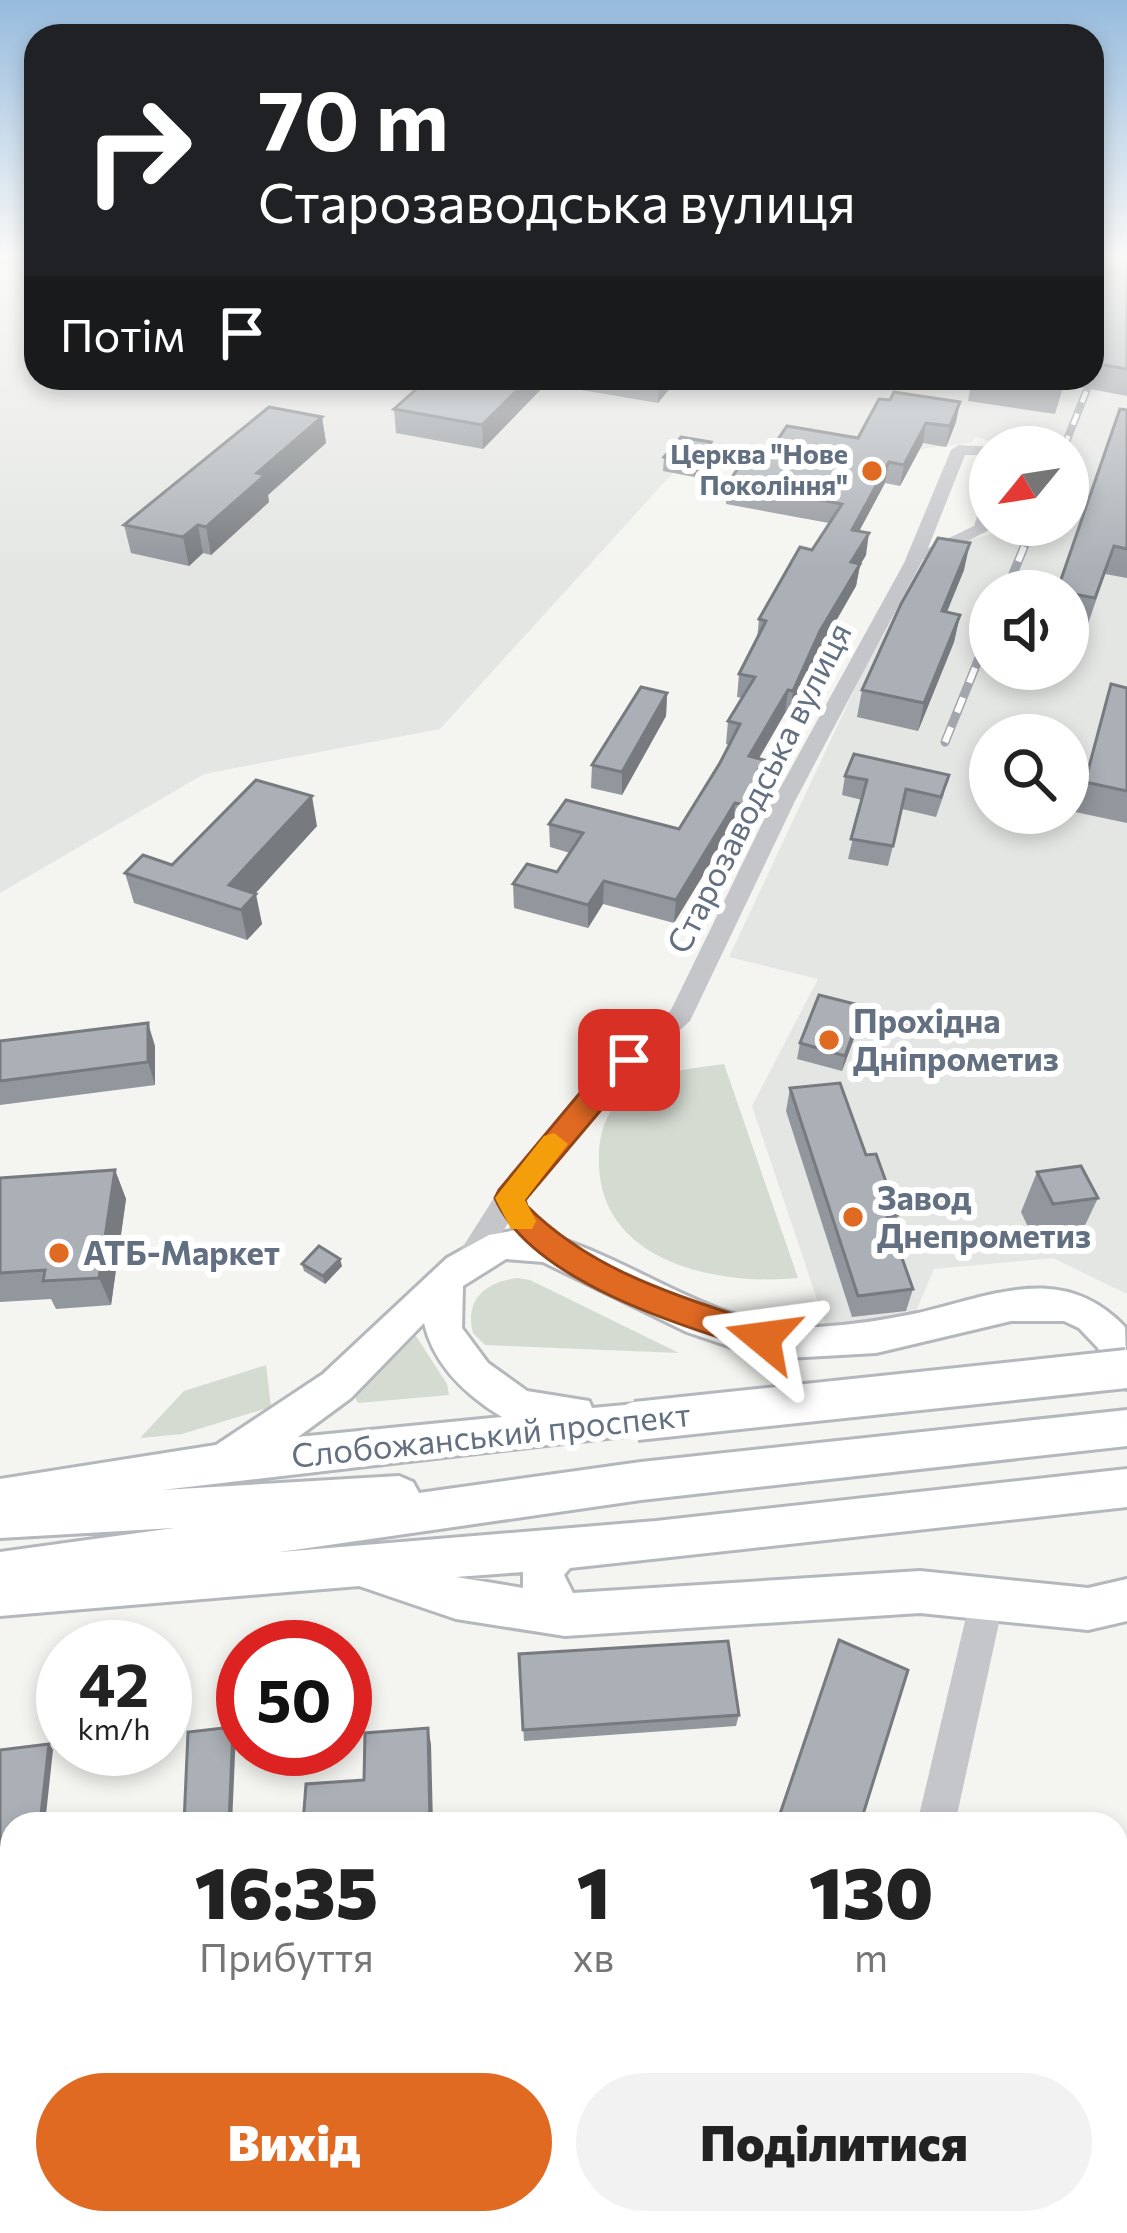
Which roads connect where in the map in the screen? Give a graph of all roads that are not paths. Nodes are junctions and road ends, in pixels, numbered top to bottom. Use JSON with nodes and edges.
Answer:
{"nodes":[{"id":1,"x":969,"y":450,"type":"edge"},
{"id":2,"x":969,"y":535,"type":"edge"},
{"id":3,"x":913,"y":562,"type":"junction"},
{"id":4,"x":509,"y":1198,"type":"junction"},
{"id":5,"x":553,"y":1251,"type":"junction"},
{"id":6,"x":459,"y":1269,"type":"junction"},
{"id":7,"x":1127,"y":1370,"type":"edge"},
{"id":8,"x":636,"y":1421,"type":"junction"},
{"id":9,"x":1127,"y":1428,"type":"edge"},
{"id":10,"x":224,"y":1462,"type":"junction"},
{"id":11,"x":641,"y":1481,"type":"junction"},
{"id":12,"x":1127,"y":1488,"type":"edge"},
{"id":13,"x":0,"y":1498,"type":"edge"},
{"id":14,"x":0,"y":1519,"type":"edge"},
{"id":15,"x":563,"y":1549,"type":"junction"},
{"id":16,"x":354,"y":1568,"type":"junction"},
{"id":17,"x":0,"y":1572,"type":"edge"},
{"id":18,"x":0,"y":1595,"type":"edge"},
{"id":19,"x":987,"y":1600,"type":"junction"},
{"id":20,"x":1127,"y":1600,"type":"edge"},
{"id":21,"x":565,"y":1615,"type":"junction"},
{"id":22,"x":939,"y":1812,"type":"edge"}],
"edges":[{"from":1,"to":3,"type":"street","name":"Старозаводська вулиця"},
{"from":2,"to":3,"type":"street"},
{"from":3,"to":4,"type":"street","name":"Старозаводська вулиця"},
{"from":4,"to":5,"type":"street"},
{"from":4,"to":6,"type":"street","name":"Старозаводська вулиця"},
{"from":5,"to":6,"type":"main road"},
{"from":5,"to":7,"type":"main road"},
{"from":6,"to":8,"type":"main road"},
{"from":6,"to":10,"type":"main road"},
{"from":7,"to":8,"type":"main road","name":"Слобожанський проспект","bridge":true},
{"from":8,"to":10,"type":"main road","name":"Слобожанський проспект"},
{"from":9,"to":11,"type":"main road","name":"Слобожанський проспект"},
{"from":10,"to":13,"type":"main road","name":"Слобожанський проспект"},
{"from":11,"to":14,"type":"main road","name":"Слобожанський проспект"},
{"from":11,"to":17,"type":"main road","name":"Слобожанський проспект"},
{"from":12,"to":15,"type":"main road"},
{"from":15,"to":16,"type":"main road"},
{"from":15,"to":21,"type":"main road"},
{"from":16,"to":18,"type":"main road"},
{"from":16,"to":21,"type":"main road"},
{"from":19,"to":20,"type":"main road"},
{"from":19,"to":21,"type":"main road"},
{"from":19,"to":22,"type":"street"}]}
